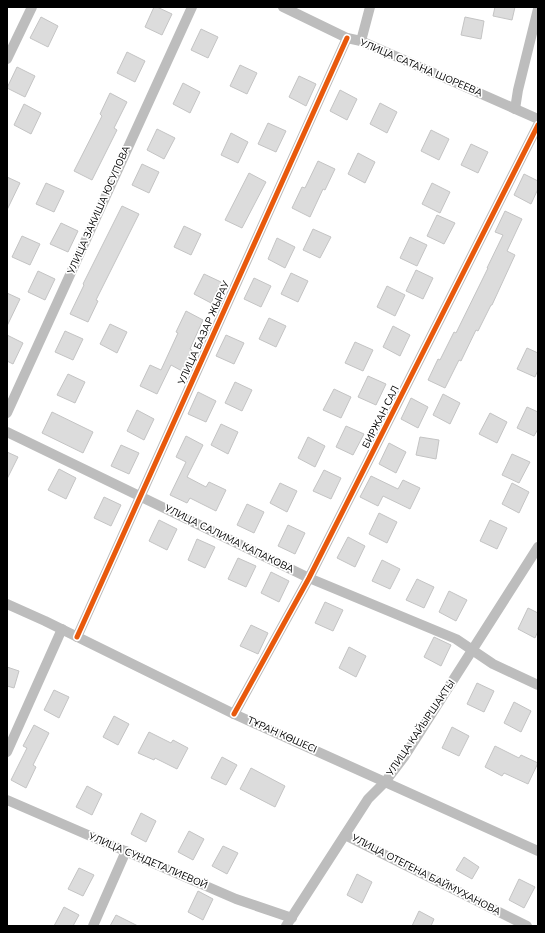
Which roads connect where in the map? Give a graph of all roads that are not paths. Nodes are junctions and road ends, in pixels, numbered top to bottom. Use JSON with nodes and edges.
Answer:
{"nodes":[{"id":1,"x":32,"y":7,"type":"edge"},
{"id":2,"x":192,"y":7,"type":"edge"},
{"id":3,"x":283,"y":7,"type":"edge"},
{"id":4,"x":370,"y":7,"type":"edge"},
{"id":5,"x":538,"y":9,"type":"edge"},
{"id":6,"x":348,"y":38,"type":"junction"},
{"id":7,"x":361,"y":42,"type":"junction"},
{"id":8,"x":7,"y":59,"type":"edge"},
{"id":9,"x":515,"y":109,"type":"junction"},
{"id":10,"x":538,"y":118,"type":"edge"},
{"id":11,"x":538,"y":125,"type":"edge"},
{"id":12,"x":7,"y":413,"type":"edge"},
{"id":13,"x":7,"y":432,"type":"edge"},
{"id":14,"x":141,"y":497,"type":"junction"},
{"id":15,"x":538,"y":548,"type":"edge"},
{"id":16,"x":309,"y":578,"type":"junction"},
{"id":17,"x":7,"y":604,"type":"edge"},
{"id":18,"x":62,"y":629,"type":"junction"},
{"id":19,"x":78,"y":637,"type":"junction"},
{"id":20,"x":472,"y":650,"type":"junction"},
{"id":21,"x":538,"y":685,"type":"edge"},
{"id":22,"x":234,"y":714,"type":"junction"},
{"id":23,"x":7,"y":752,"type":"edge"},
{"id":24,"x":385,"y":782,"type":"junction"},
{"id":25,"x":7,"y":800,"type":"edge"},
{"id":26,"x":345,"y":835,"type":"junction"},
{"id":27,"x":126,"y":851,"type":"junction"},
{"id":28,"x":538,"y":851,"type":"edge"},
{"id":29,"x":289,"y":922,"type":"edge"},
{"id":30,"x":93,"y":926,"type":"edge"},
{"id":31,"x":527,"y":926,"type":"edge"}],
"edges":[{"from":1,"to":8,"type":"street"},
{"from":2,"to":12,"type":"street","name":"УЛИЦА ЗАКИША ЮСУПОВА"},
{"from":3,"to":6,"type":"street","name":"УЛИЦА САТАНА ШОРЕЕВА"},
{"from":4,"to":7,"type":"street"},
{"from":5,"to":9,"type":"street"},
{"from":6,"to":7,"type":"street","name":"УЛИЦА САТАНА ШОРЕЕВА"},
{"from":6,"to":14,"type":"street","name":"УЛИЦА БАЗАР ЖЫРАУ"},
{"from":7,"to":9,"type":"street","name":"УЛИЦА САТАНА ШОРЕЕВА"},
{"from":9,"to":10,"type":"street","name":"УЛИЦА САТАНА ШОРЕЕВА"},
{"from":11,"to":16,"type":"street","name":"БИРЖАН САЛ"},
{"from":13,"to":14,"type":"street","name":"УЛИЦА САЛИМА КАПАКОВА"},
{"from":14,"to":16,"type":"street","name":"УЛИЦА САЛИМА КАПАКОВА"},
{"from":14,"to":19,"type":"street","name":"УЛИЦА БАЗАР ЖЫРАУ"},
{"from":15,"to":20,"type":"street","name":"УЛИЦА КАЙЫРШАКТЫ"},
{"from":16,"to":20,"type":"street","name":"УЛИЦА САЛИМА КАПАКОВА"},
{"from":16,"to":22,"type":"street","name":"БИРЖАН САЛ"},
{"from":17,"to":18,"type":"street","name":"ТҰРАН КӨШЕСІ"},
{"from":18,"to":19,"type":"street","name":"ТҰРАН КӨШЕСІ"},
{"from":18,"to":23,"type":"street"},
{"from":19,"to":22,"type":"street","name":"ТҰРАН КӨШЕСІ"},
{"from":20,"to":21,"type":"street","name":"УЛИЦА САЛИМА КАПАКОВА"},
{"from":20,"to":24,"type":"street","name":"УЛИЦА КАЙЫРШАКТЫ"},
{"from":22,"to":24,"type":"street","name":"ТҰРАН КӨШЕСІ"},
{"from":24,"to":26,"type":"street","name":"УЛИЦА КАЙЫРШАКТЫ"},
{"from":24,"to":28,"type":"street","name":"ТҰРАН КӨШЕСІ"},
{"from":25,"to":27,"type":"street","name":"УЛИЦА СУНДЕТАЛИЕВОЙ"},
{"from":26,"to":29,"type":"street","name":"УЛИЦА КАЙЫРШАКТЫ"},
{"from":26,"to":31,"type":"street","name":"УЛИЦА ОТЕГЕНА БАЙМУХАНОВА"},
{"from":27,"to":29,"type":"street","name":"УЛИЦА СУНДЕТАЛИЕВОЙ"},
{"from":27,"to":30,"type":"street"}]}
